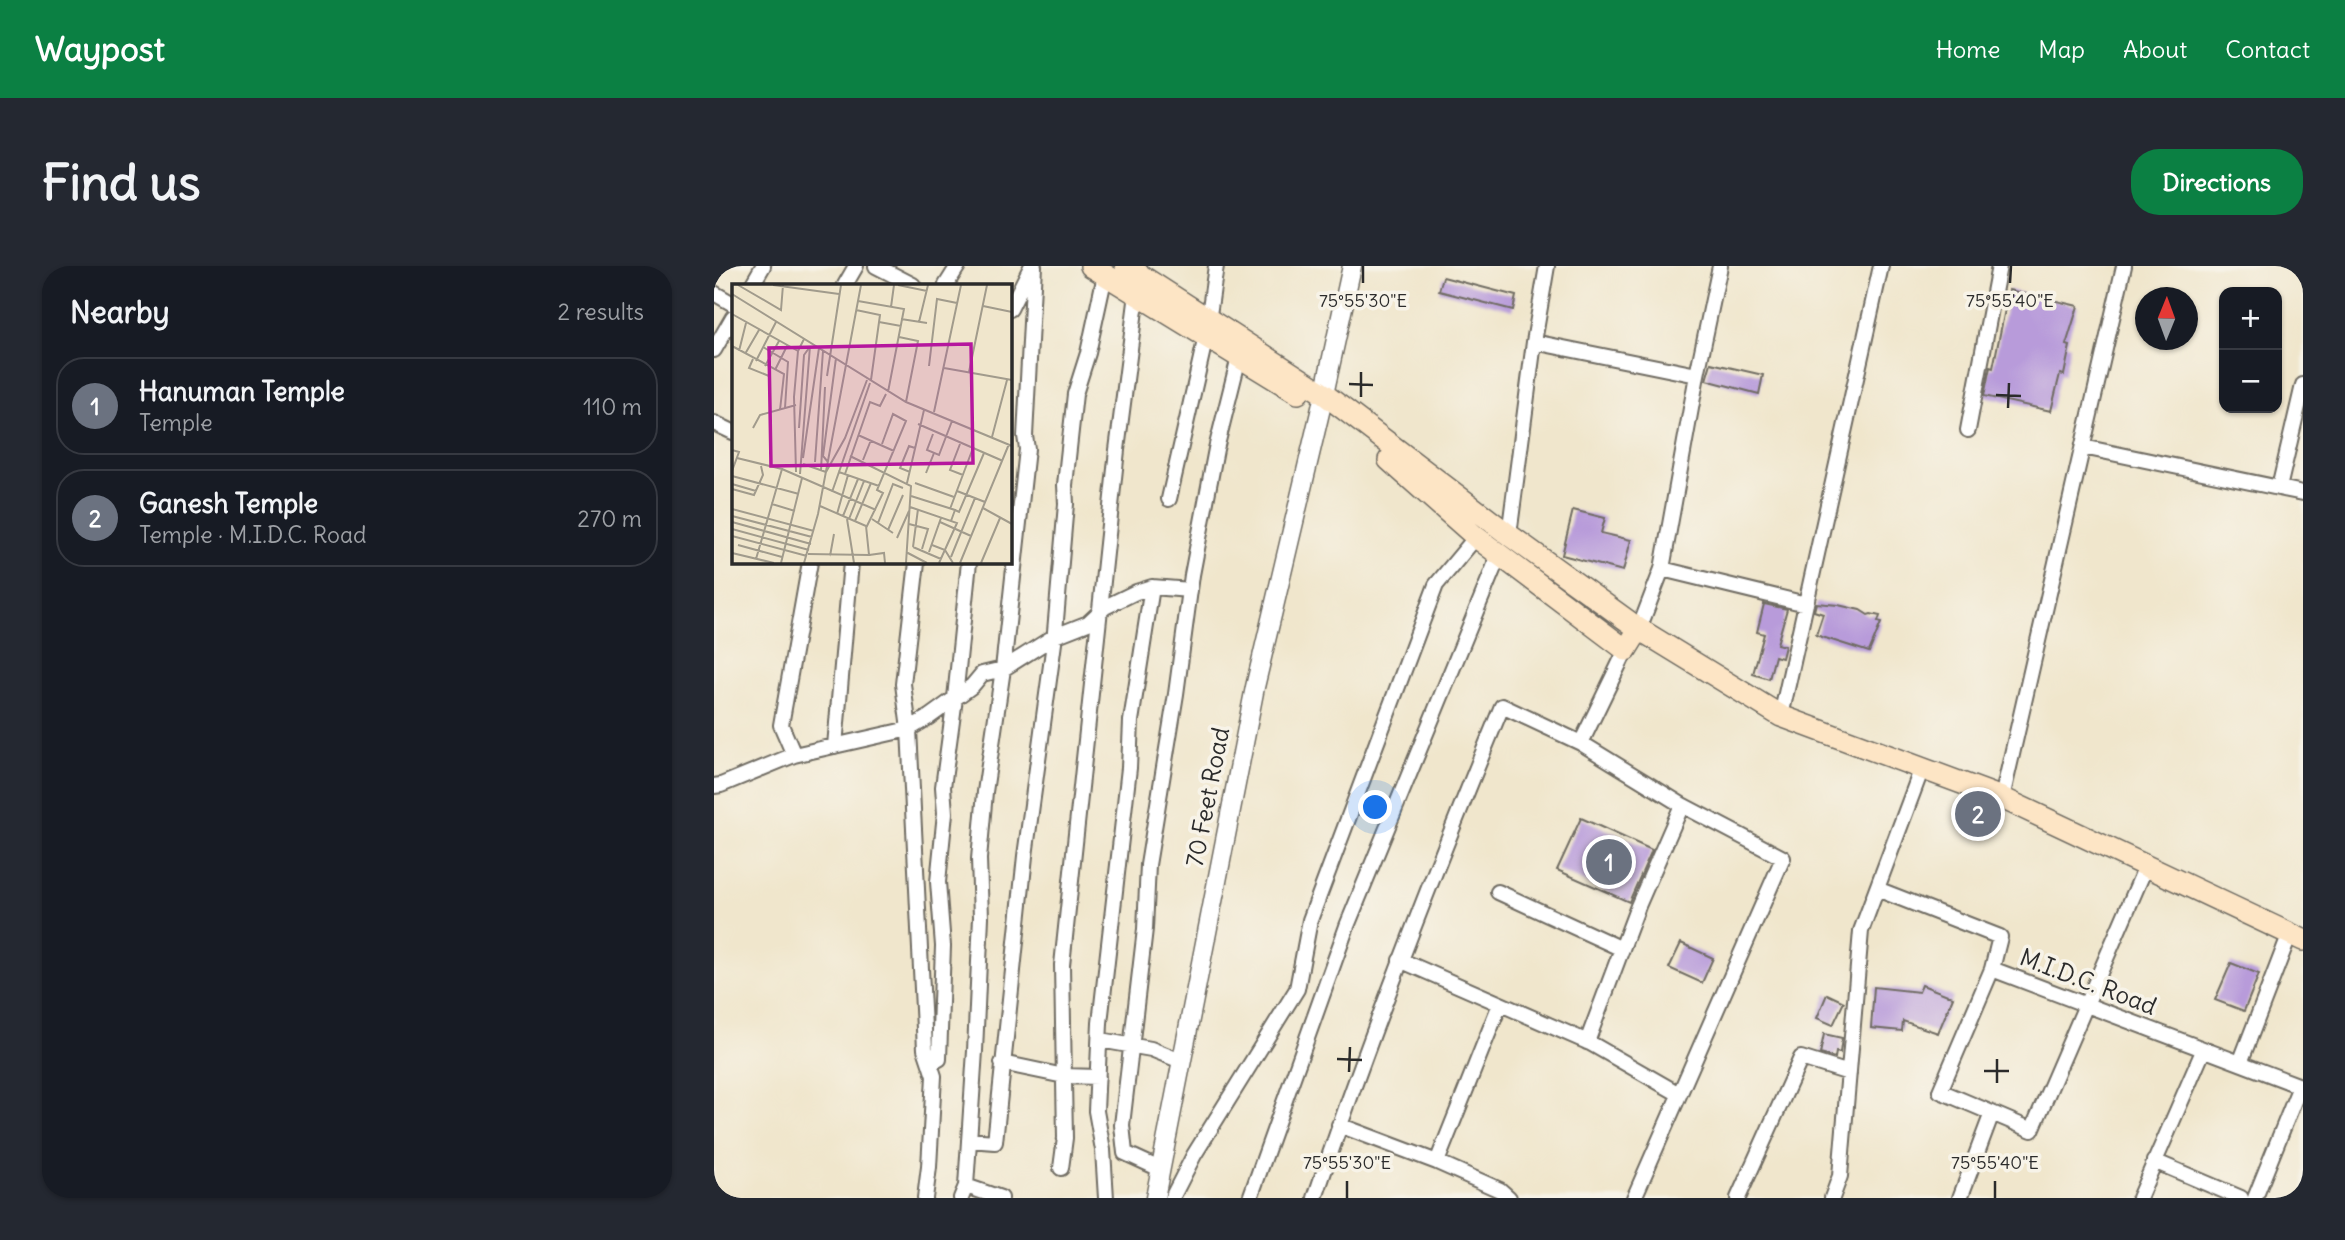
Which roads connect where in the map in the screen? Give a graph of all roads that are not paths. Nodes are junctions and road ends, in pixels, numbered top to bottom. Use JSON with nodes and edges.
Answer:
{"nodes":[{"id":1,"x":763,"y":266,"type":"edge"},
{"id":2,"x":856,"y":266,"type":"edge"},
{"id":3,"x":876,"y":266,"type":"edge"},
{"id":4,"x":958,"y":266,"type":"edge"},
{"id":5,"x":1032,"y":266,"type":"edge"},
{"id":6,"x":1126,"y":266,"type":"edge"},
{"id":7,"x":1216,"y":266,"type":"edge"},
{"id":8,"x":1352,"y":266,"type":"edge"},
{"id":9,"x":1547,"y":266,"type":"edge"},
{"id":10,"x":1720,"y":266,"type":"edge"},
{"id":11,"x":1881,"y":266,"type":"edge"},
{"id":12,"x":1999,"y":266,"type":"edge"},
{"id":13,"x":2124,"y":266,"type":"edge"},
{"id":14,"x":1098,"y":270,"type":"edge"},
{"id":15,"x":753,"y":284,"type":"edge"},
{"id":16,"x":846,"y":284,"type":"edge"},
{"id":17,"x":911,"y":284,"type":"edge"},
{"id":18,"x":947,"y":284,"type":"edge"},
{"id":19,"x":714,"y":293,"type":"edge"},
{"id":20,"x":1137,"y":294,"type":"junction"},
{"id":21,"x":732,"y":303,"type":"edge"},
{"id":22,"x":1012,"y":305,"type":"edge"},
{"id":23,"x":732,"y":319,"type":"edge"},
{"id":24,"x":1207,"y":327,"type":"junction"},
{"id":25,"x":1534,"y":342,"type":"junction"},
{"id":26,"x":714,"y":350,"type":"edge"},
{"id":27,"x":1240,"y":357,"type":"junction"},
{"id":28,"x":1697,"y":374,"type":"junction"},
{"id":29,"x":2303,"y":385,"type":"edge"},
{"id":30,"x":1323,"y":401,"type":"junction"},
{"id":31,"x":714,"y":423,"type":"edge"},
{"id":32,"x":1968,"y":430,"type":"dead end"},
{"id":33,"x":732,"y":432,"type":"edge"},
{"id":34,"x":2083,"y":447,"type":"junction"},
{"id":35,"x":2280,"y":488,"type":"junction"},
{"id":36,"x":2303,"y":493,"type":"edge"},
{"id":37,"x":1169,"y":499,"type":"dead end"},
{"id":38,"x":1509,"y":535,"type":"junction"},
{"id":39,"x":1476,"y":537,"type":"junction"},
{"id":40,"x":1499,"y":555,"type":"junction"},
{"id":41,"x":810,"y":564,"type":"edge"},
{"id":42,"x":851,"y":564,"type":"edge"},
{"id":43,"x":917,"y":564,"type":"edge"},
{"id":44,"x":969,"y":564,"type":"edge"},
{"id":45,"x":1662,"y":569,"type":"junction"},
{"id":46,"x":1152,"y":587,"type":"junction"},
{"id":47,"x":1190,"y":590,"type":"junction"},
{"id":48,"x":1806,"y":604,"type":"junction"},
{"id":49,"x":1100,"y":613,"type":"junction"},
{"id":50,"x":1639,"y":629,"type":"junction"},
{"id":51,"x":1055,"y":636,"type":"junction"},
{"id":52,"x":1626,"y":649,"type":"junction"},
{"id":53,"x":1003,"y":669,"type":"junction"},
{"id":54,"x":955,"y":698,"type":"junction"},
{"id":55,"x":1781,"y":716,"type":"junction"},
{"id":56,"x":909,"y":729,"type":"junction"},
{"id":57,"x":1581,"y":743,"type":"junction"},
{"id":58,"x":835,"y":746,"type":"junction"},
{"id":59,"x":794,"y":755,"type":"junction"},
{"id":60,"x":1922,"y":768,"type":"junction"},
{"id":61,"x":714,"y":786,"type":"edge"},
{"id":62,"x":2003,"y":798,"type":"junction"},
{"id":63,"x":1682,"y":805,"type":"junction"},
{"id":64,"x":2146,"y":866,"type":"junction"},
{"id":65,"x":1877,"y":889,"type":"junction"},
{"id":66,"x":1499,"y":892,"type":"dead end"},
{"id":67,"x":2297,"y":937,"type":"edge"},
{"id":68,"x":1622,"y":950,"type":"junction"},
{"id":69,"x":1400,"y":960,"type":"junction"},
{"id":70,"x":1992,"y":969,"type":"junction"},
{"id":71,"x":1500,"y":1004,"type":"junction"},
{"id":72,"x":2086,"y":1006,"type":"junction"},
{"id":73,"x":1100,"y":1040,"type":"junction"},
{"id":74,"x":1587,"y":1042,"type":"junction"},
{"id":75,"x":1133,"y":1046,"type":"junction"},
{"id":76,"x":2203,"y":1051,"type":"junction"},
{"id":77,"x":1181,"y":1061,"type":"junction"},
{"id":78,"x":1002,"y":1063,"type":"junction"},
{"id":79,"x":2240,"y":1063,"type":"junction"},
{"id":80,"x":930,"y":1064,"type":"junction"},
{"id":81,"x":1849,"y":1073,"type":"junction"},
{"id":82,"x":1063,"y":1076,"type":"junction"},
{"id":83,"x":1098,"y":1077,"type":"junction"},
{"id":84,"x":2302,"y":1086,"type":"edge"},
{"id":85,"x":1679,"y":1094,"type":"junction"},
{"id":86,"x":1992,"y":1113,"type":"junction"},
{"id":87,"x":1339,"y":1125,"type":"junction"},
{"id":88,"x":969,"y":1140,"type":"junction"},
{"id":89,"x":2154,"y":1161,"type":"junction"},
{"id":90,"x":1437,"y":1162,"type":"junction"},
{"id":91,"x":1060,"y":1168,"type":"dead end"},
{"id":92,"x":1160,"y":1169,"type":"junction"},
{"id":93,"x":963,"y":1192,"type":"edge"},
{"id":94,"x":925,"y":1198,"type":"edge"},
{"id":95,"x":1001,"y":1198,"type":"edge"},
{"id":96,"x":1106,"y":1198,"type":"edge"},
{"id":97,"x":1155,"y":1198,"type":"edge"},
{"id":98,"x":1172,"y":1198,"type":"edge"},
{"id":99,"x":1251,"y":1198,"type":"edge"},
{"id":100,"x":1315,"y":1198,"type":"edge"},
{"id":101,"x":1509,"y":1198,"type":"edge"},
{"id":102,"x":1634,"y":1198,"type":"edge"},
{"id":103,"x":1738,"y":1198,"type":"edge"},
{"id":104,"x":1832,"y":1198,"type":"edge"},
{"id":105,"x":1960,"y":1198,"type":"edge"},
{"id":106,"x":2139,"y":1198,"type":"edge"},
{"id":107,"x":2241,"y":1198,"type":"edge"},
{"id":108,"x":2255,"y":1198,"type":"edge"}],
"edges":[{"from":1,"to":15,"type":"street"},
{"from":2,"to":16,"type":"street"},
{"from":3,"to":17,"type":"street"},
{"from":4,"to":18,"type":"street"},
{"from":5,"to":22,"type":"street"},
{"from":5,"to":53,"type":"street"},
{"from":6,"to":24,"type":"main road"},
{"from":7,"to":24,"type":"street"},
{"from":8,"to":30,"type":"street","name":"70 Feet Road"},
{"from":9,"to":25,"type":"street"},
{"from":10,"to":28,"type":"street"},
{"from":11,"to":48,"type":"street"},
{"from":12,"to":32,"type":"street"},
{"from":13,"to":34,"type":"street"},
{"from":14,"to":20,"type":"main road"},
{"from":14,"to":51,"type":"street"},
{"from":19,"to":21,"type":"street"},
{"from":20,"to":24,"type":"main road"},
{"from":20,"to":49,"type":"street"},
{"from":23,"to":26,"type":"street"},
{"from":24,"to":27,"type":"main road"},
{"from":24,"to":30,"type":"main road"},
{"from":24,"to":37,"type":"street"},
{"from":25,"to":28,"type":"street"},
{"from":25,"to":38,"type":"street"},
{"from":27,"to":30,"type":"main road"},
{"from":27,"to":47,"type":"street"},
{"from":28,"to":45,"type":"street"},
{"from":29,"to":35,"type":"street"},
{"from":30,"to":38,"type":"main road"},
{"from":30,"to":39,"type":"main road"},
{"from":30,"to":77,"type":"street","name":"70 Feet Road"},
{"from":31,"to":33,"type":"street"},
{"from":34,"to":35,"type":"street"},
{"from":34,"to":62,"type":"street"},
{"from":35,"to":36,"type":"street"},
{"from":38,"to":50,"type":"main road"},
{"from":39,"to":40,"type":"main road"},
{"from":39,"to":98,"type":"street"},
{"from":40,"to":52,"type":"main road"},
{"from":40,"to":99,"type":"street"},
{"from":41,"to":59,"type":"street"},
{"from":42,"to":58,"type":"street"},
{"from":43,"to":56,"type":"street"},
{"from":44,"to":54,"type":"street"},
{"from":45,"to":48,"type":"street"},
{"from":45,"to":50,"type":"street"},
{"from":46,"to":47,"type":"street"},
{"from":46,"to":49,"type":"street"},
{"from":46,"to":73,"type":"street"},
{"from":47,"to":75,"type":"street"},
{"from":48,"to":55,"type":"street"},
{"from":49,"to":51,"type":"street"},
{"from":49,"to":82,"type":"street"},
{"from":50,"to":52,"type":"main road"},
{"from":50,"to":55,"type":"main road"},
{"from":51,"to":53,"type":"street"},
{"from":51,"to":78,"type":"street"},
{"from":52,"to":57,"type":"street"},
{"from":53,"to":54,"type":"street"},
{"from":53,"to":88,"type":"street"},
{"from":54,"to":56,"type":"street"},
{"from":54,"to":80,"type":"street"},
{"from":55,"to":60,"type":"main road"},
{"from":56,"to":58,"type":"street"},
{"from":56,"to":80,"type":"street"},
{"from":57,"to":63,"type":"street"},
{"from":57,"to":69,"type":"street"},
{"from":58,"to":59,"type":"street"},
{"from":59,"to":61,"type":"street"},
{"from":60,"to":62,"type":"main road"},
{"from":60,"to":65,"type":"street"},
{"from":62,"to":64,"type":"main road"},
{"from":63,"to":68,"type":"street"},
{"from":63,"to":85,"type":"street"},
{"from":64,"to":67,"type":"main road"},
{"from":64,"to":72,"type":"street"},
{"from":65,"to":70,"type":"street","name":"M.I.D.C. Road"},
{"from":65,"to":81,"type":"street"},
{"from":66,"to":68,"type":"street"},
{"from":67,"to":79,"type":"street"},
{"from":68,"to":74,"type":"street"},
{"from":69,"to":71,"type":"street"},
{"from":69,"to":87,"type":"street"},
{"from":70,"to":72,"type":"street","name":"M.I.D.C. Road"},
{"from":70,"to":86,"type":"street"},
{"from":71,"to":74,"type":"street"},
{"from":71,"to":90,"type":"street"},
{"from":72,"to":76,"type":"street","name":"M.I.D.C. Road"},
{"from":72,"to":86,"type":"street"},
{"from":73,"to":75,"type":"street"},
{"from":73,"to":83,"type":"street"},
{"from":74,"to":85,"type":"street"},
{"from":75,"to":77,"type":"street"},
{"from":75,"to":92,"type":"street"},
{"from":76,"to":79,"type":"street","name":"M.I.D.C. Road"},
{"from":76,"to":89,"type":"street"},
{"from":77,"to":92,"type":"street","name":"70 Feet Road"},
{"from":78,"to":82,"type":"street"},
{"from":78,"to":88,"type":"street"},
{"from":79,"to":84,"type":"street","name":"M.I.D.C. Road"},
{"from":80,"to":94,"type":"street"},
{"from":81,"to":103,"type":"street"},
{"from":81,"to":104,"type":"street"},
{"from":82,"to":83,"type":"street"},
{"from":82,"to":91,"type":"street"},
{"from":83,"to":96,"type":"street"},
{"from":84,"to":108,"type":"street"},
{"from":85,"to":102,"type":"street"},
{"from":86,"to":105,"type":"street"},
{"from":87,"to":90,"type":"street"},
{"from":87,"to":100,"type":"street"},
{"from":88,"to":93,"type":"street"},
{"from":89,"to":106,"type":"street"},
{"from":89,"to":107,"type":"street"},
{"from":90,"to":101,"type":"street"},
{"from":92,"to":97,"type":"street","name":"70 Feet Road"},
{"from":93,"to":95,"type":"street"}]}
